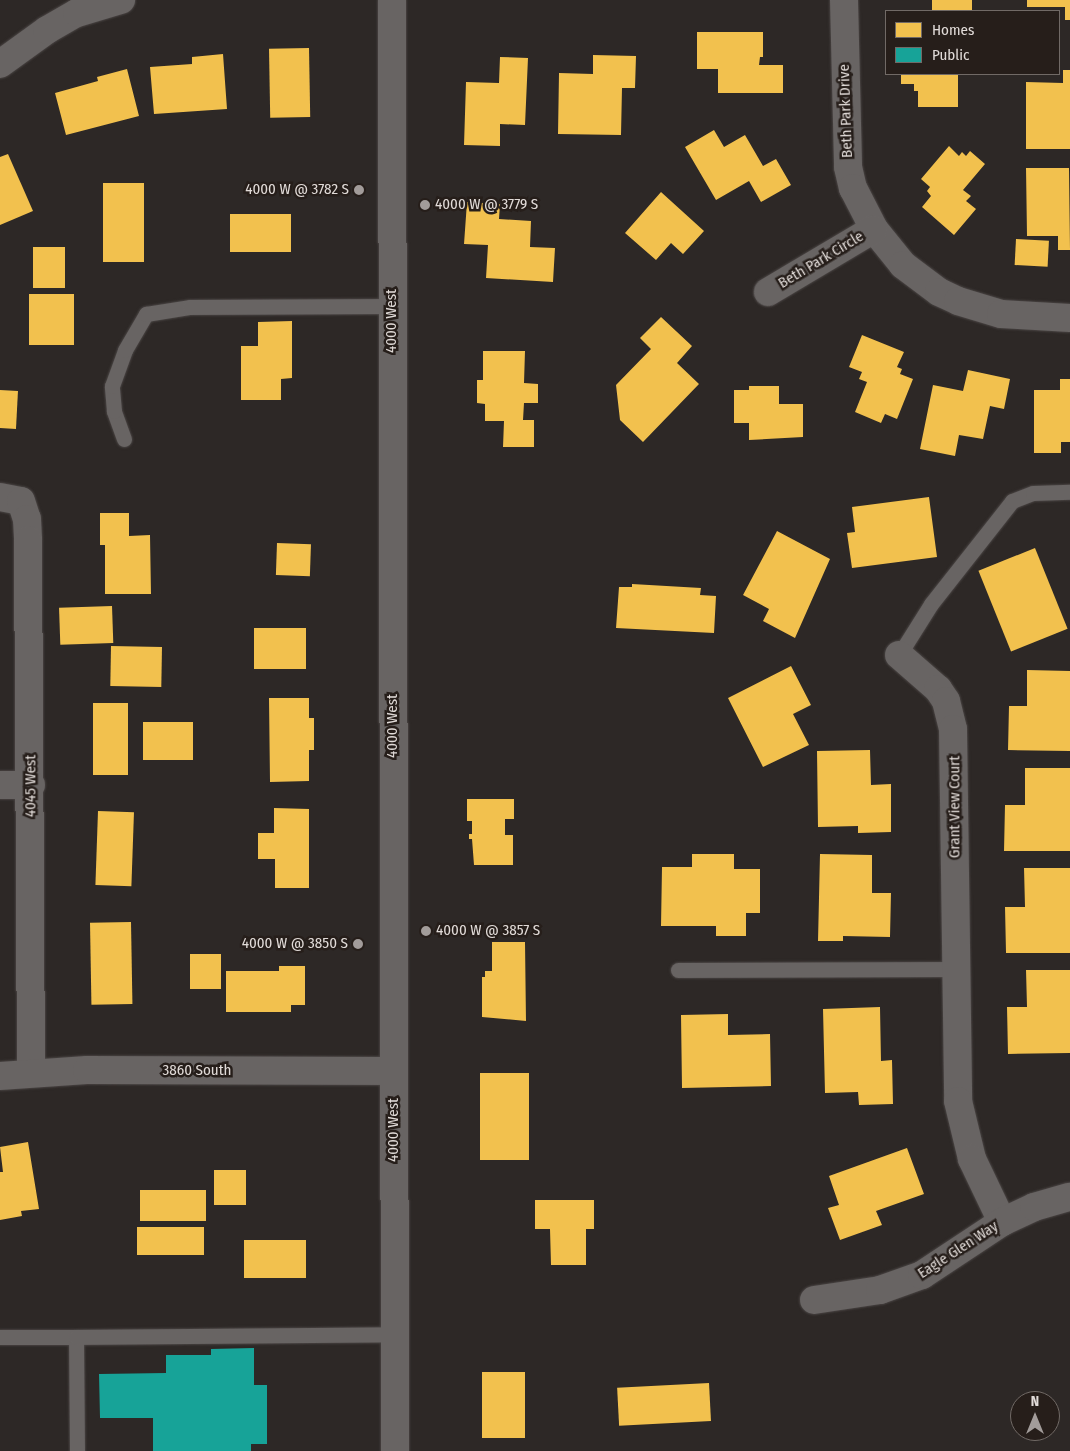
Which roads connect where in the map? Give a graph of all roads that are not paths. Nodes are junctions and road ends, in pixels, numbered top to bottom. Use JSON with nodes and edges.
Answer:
{"nodes":[{"id":1,"x":121,"y":0,"type":"edge"},
{"id":2,"x":392,"y":0,"type":"edge"},
{"id":3,"x":844,"y":0,"type":"edge"},
{"id":4,"x":0,"y":64,"type":"edge"},
{"id":5,"x":874,"y":229,"type":"junction"},
{"id":6,"x":768,"y":292,"type":"dead end"},
{"id":7,"x":392,"y":306,"type":"junction"},
{"id":8,"x":1070,"y":318,"type":"edge"},
{"id":9,"x":124,"y":439,"type":"dead end"},
{"id":10,"x":1070,"y":492,"type":"edge"},
{"id":11,"x":10,"y":499,"type":"edge"},
{"id":12,"x":899,"y":656,"type":"joint"},
{"id":13,"x":0,"y":785,"type":"edge"},
{"id":14,"x":31,"y":785,"type":"junction"},
{"id":15,"x":956,"y":969,"type":"junction"},
{"id":16,"x":678,"y":970,"type":"dead end"},
{"id":17,"x":394,"y":1071,"type":"junction"},
{"id":18,"x":31,"y":1072,"type":"junction"},
{"id":19,"x":0,"y":1076,"type":"edge"},
{"id":20,"x":1070,"y":1197,"type":"edge"},
{"id":21,"x":1002,"y":1222,"type":"junction"},
{"id":22,"x":814,"y":1300,"type":"dead end"},
{"id":23,"x":395,"y":1334,"type":"junction"},
{"id":24,"x":76,"y":1336,"type":"junction"},
{"id":25,"x":0,"y":1337,"type":"edge"},
{"id":26,"x":77,"y":1451,"type":"edge"},
{"id":27,"x":395,"y":1451,"type":"edge"}],
"edges":[{"from":1,"to":4,"type":"street"},
{"from":2,"to":7,"type":"street","name":"4000 West"},
{"from":3,"to":5,"type":"street","name":"Beth Park Drive"},
{"from":5,"to":6,"type":"street","name":"Beth Park Circle"},
{"from":5,"to":8,"type":"street","name":"Beth Park Drive"},
{"from":7,"to":9,"type":"lane"},
{"from":7,"to":17,"type":"street","name":"4000 West"},
{"from":10,"to":12,"type":"lane","name":"Grant View Court"},
{"from":11,"to":14,"type":"street","name":"4045 West"},
{"from":12,"to":15,"type":"street","name":"Grant View Court"},
{"from":13,"to":14,"type":"street"},
{"from":14,"to":18,"type":"street","name":"4045 West"},
{"from":15,"to":16,"type":"lane"},
{"from":15,"to":21,"type":"street","name":"Grant View Court"},
{"from":17,"to":18,"type":"street","name":"3860 South"},
{"from":17,"to":23,"type":"street","name":"4000 West"},
{"from":18,"to":19,"type":"street","name":"3860 South"},
{"from":20,"to":21,"type":"street","name":"Eagle Glen Way"},
{"from":21,"to":22,"type":"street","name":"Eagle Glen Way"},
{"from":23,"to":24,"type":"lane"},
{"from":23,"to":27,"type":"street","name":"4000 West"},
{"from":24,"to":25,"type":"lane"},
{"from":24,"to":26,"type":"lane"}]}
